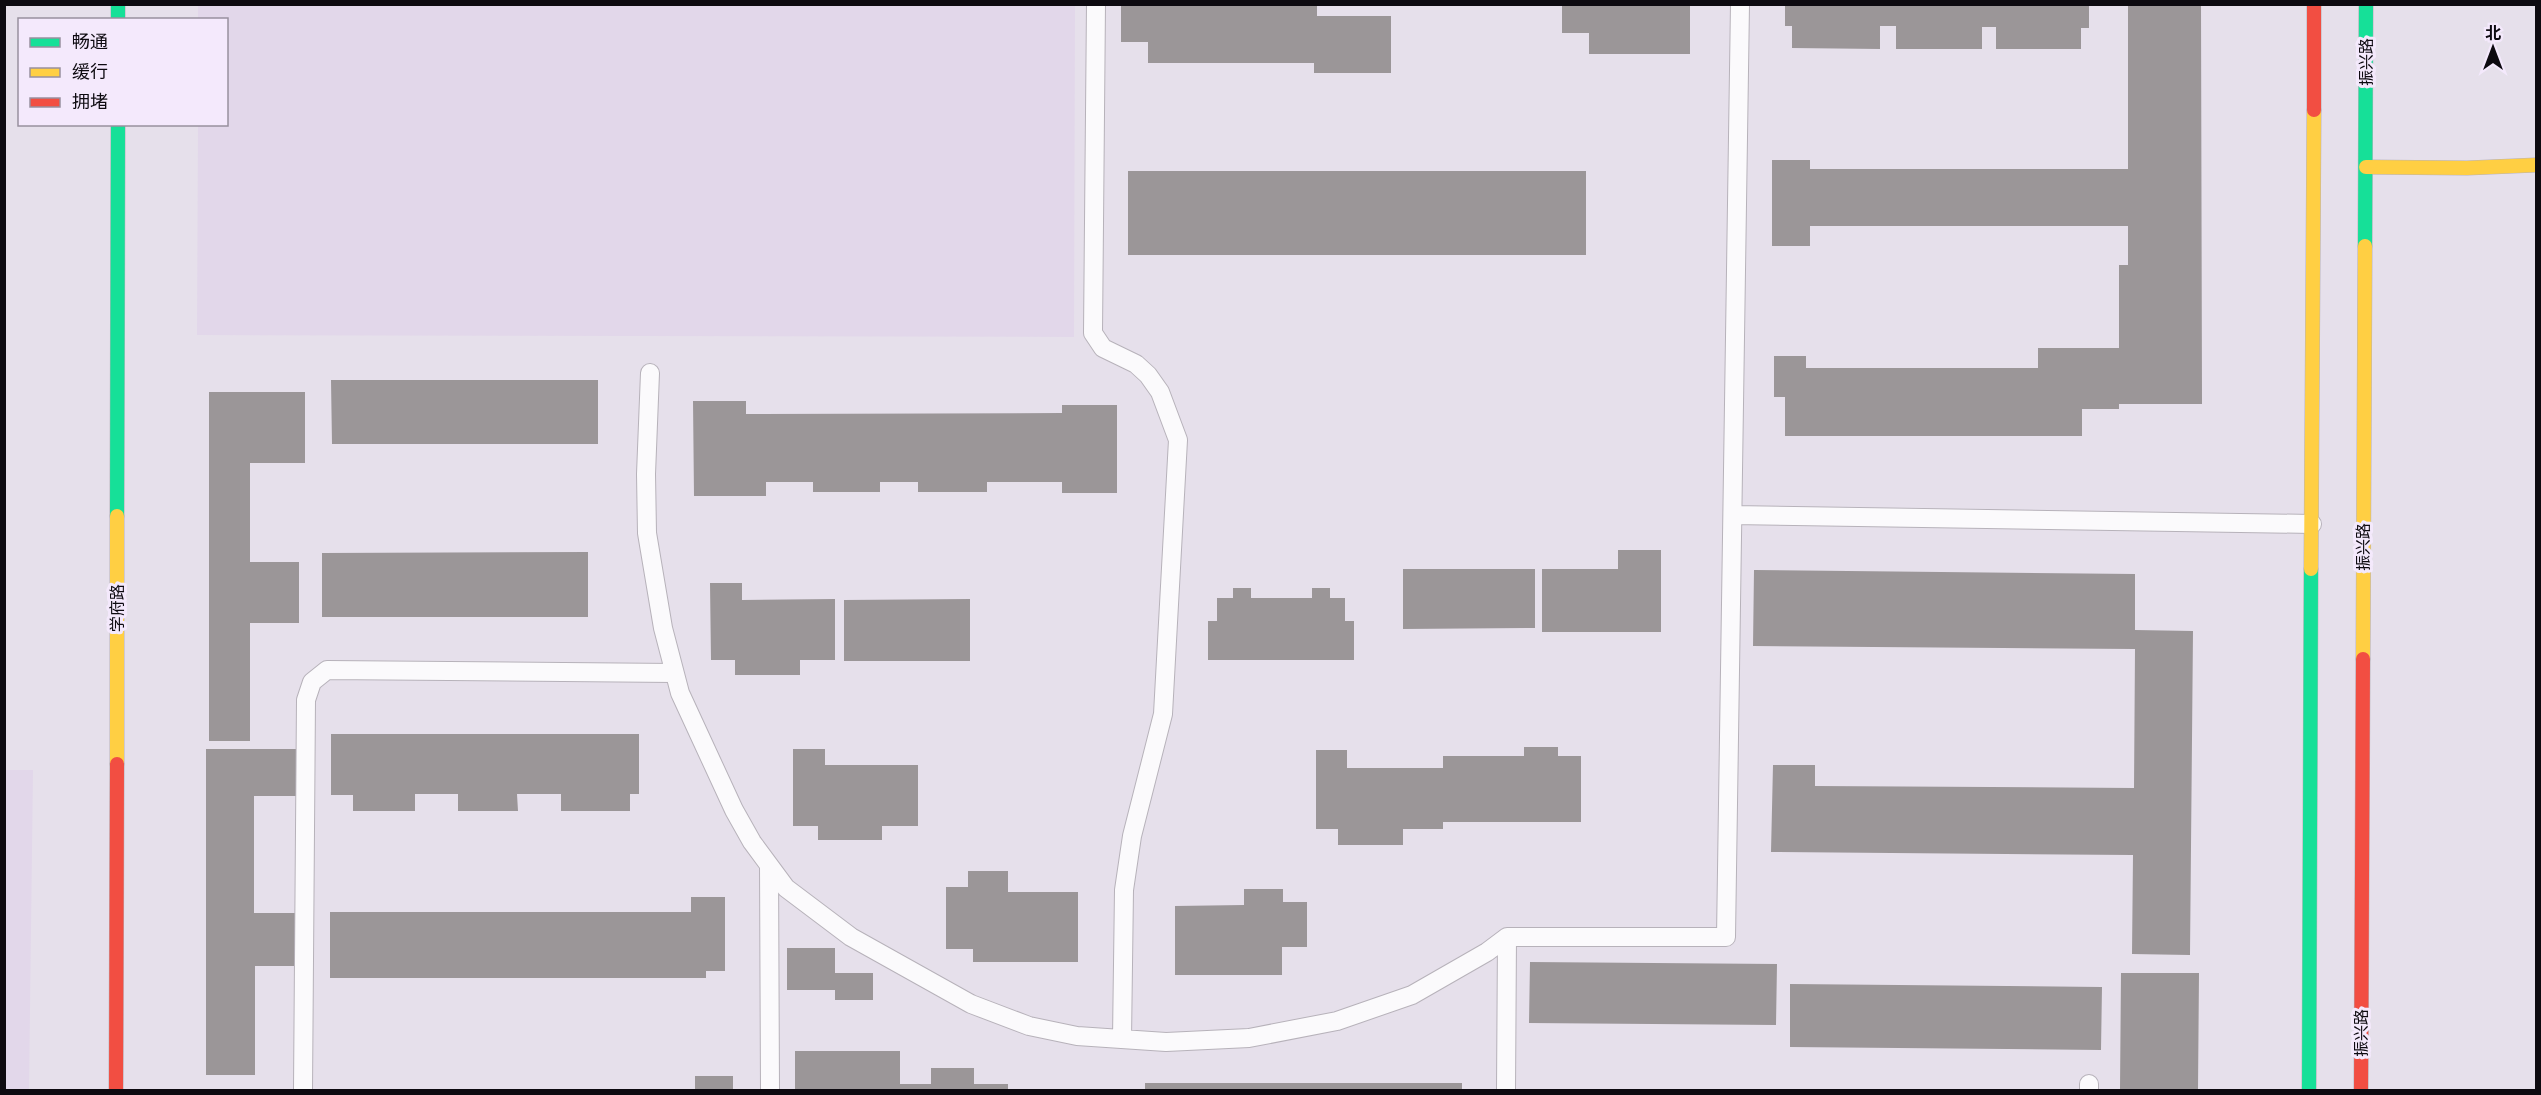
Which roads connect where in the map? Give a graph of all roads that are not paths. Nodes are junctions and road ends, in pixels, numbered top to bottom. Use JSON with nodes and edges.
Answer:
{"nodes":[{"id":1,"x":1096,"y":4,"type":"edge"},
{"id":2,"x":1740,"y":4,"type":"edge"},
{"id":3,"x":2314,"y":4,"type":"edge"},
{"id":4,"x":2366,"y":4,"type":"edge"},
{"id":5,"x":118,"y":126,"type":"edge"},
{"id":6,"x":2536,"y":165,"type":"edge"},
{"id":7,"x":2366,"y":167,"type":"junction"},
{"id":8,"x":650,"y":374,"type":"dead end"},
{"id":9,"x":1733,"y":515,"type":"junction"},
{"id":10,"x":2312,"y":524,"type":"junction"},
{"id":11,"x":674,"y":673,"type":"junction"},
{"id":12,"x":769,"y":865,"type":"junction"},
{"id":13,"x":1507,"y":937,"type":"junction"},
{"id":14,"x":1122,"y":1039,"type":"junction"},
{"id":15,"x":116,"y":1090,"type":"edge"},
{"id":16,"x":303,"y":1090,"type":"edge"},
{"id":17,"x":770,"y":1090,"type":"edge"},
{"id":18,"x":1506,"y":1090,"type":"edge"},
{"id":19,"x":2309,"y":1090,"type":"edge"},
{"id":20,"x":2361,"y":1090,"type":"edge"}],
"edges":[{"from":1,"to":14,"type":"lane"},
{"from":2,"to":9,"type":"lane"},
{"from":3,"to":10,"type":"street"},
{"from":4,"to":7,"type":"street","name":"振兴路"},
{"from":5,"to":15,"type":"street","name":"学府路"},
{"from":6,"to":7,"type":"street"},
{"from":7,"to":20,"type":"street","name":"振兴路"},
{"from":8,"to":11,"type":"lane"},
{"from":9,"to":10,"type":"lane"},
{"from":9,"to":13,"type":"lane"},
{"from":10,"to":19,"type":"street"},
{"from":11,"to":12,"type":"lane"},
{"from":11,"to":16,"type":"lane"},
{"from":12,"to":14,"type":"lane"},
{"from":12,"to":17,"type":"lane"},
{"from":13,"to":14,"type":"lane"},
{"from":13,"to":18,"type":"lane"}]}
